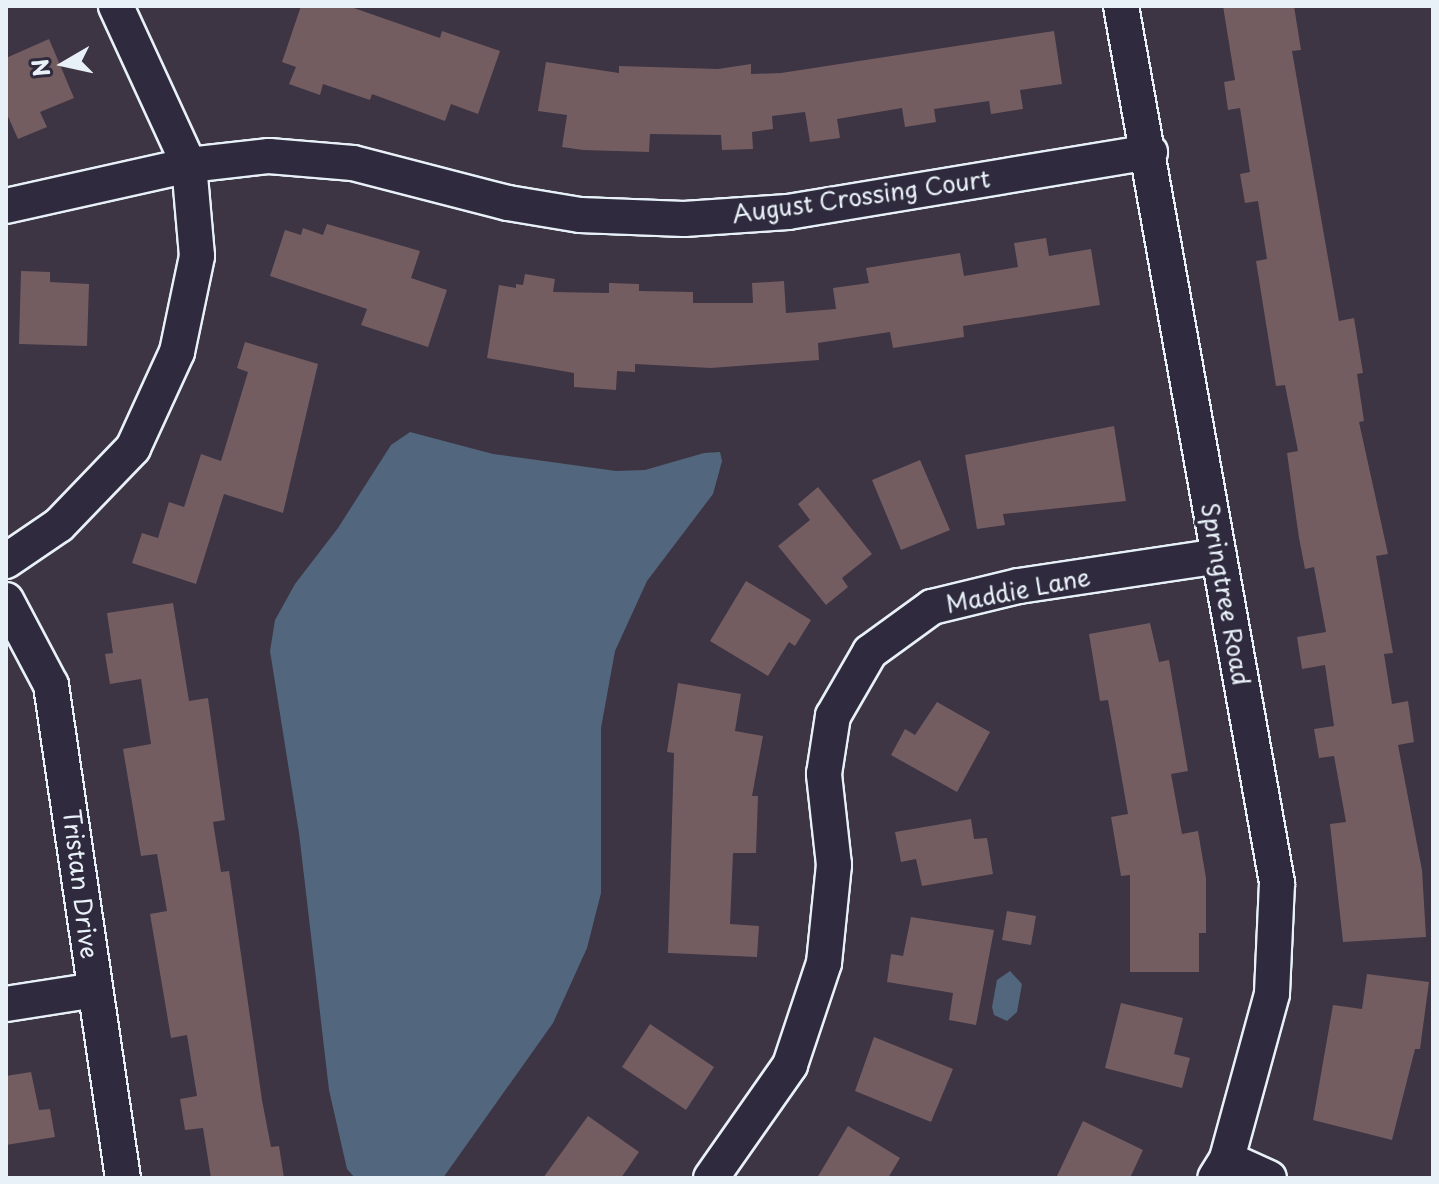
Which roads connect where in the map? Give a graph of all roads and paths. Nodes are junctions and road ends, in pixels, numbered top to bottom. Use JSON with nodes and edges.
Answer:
{"nodes":[{"id":1,"x":116,"y":6,"type":"edge"},
{"id":2,"x":1121,"y":6,"type":"edge"},
{"id":3,"x":1150,"y":152,"type":"junction"},
{"id":4,"x":189,"y":165,"type":"junction"},
{"id":5,"x":6,"y":206,"type":"edge"},
{"id":6,"x":1219,"y":556,"type":"junction"},
{"id":7,"x":6,"y":561,"type":"edge"},
{"id":8,"x":6,"y":600,"type":"edge"},
{"id":9,"x":95,"y":990,"type":"junction"},
{"id":10,"x":6,"y":1004,"type":"edge"},
{"id":11,"x":1221,"y":1168,"type":"edge"},
{"id":12,"x":123,"y":1178,"type":"edge"},
{"id":13,"x":711,"y":1178,"type":"edge"},
{"id":14,"x":1269,"y":1178,"type":"edge"}],
"edges":[{"from":1,"to":4,"type":"street"},
{"from":2,"to":3,"type":"street","name":"Springtree Road"},
{"from":3,"to":4,"type":"street","name":"August Crossing Court"},
{"from":3,"to":6,"type":"street","name":"Springtree Road"},
{"from":4,"to":5,"type":"street","name":"August Crossing Court"},
{"from":4,"to":7,"type":"street"},
{"from":6,"to":11,"type":"street","name":"Springtree Road"},
{"from":6,"to":13,"type":"street","name":"Maddie Lane"},
{"from":8,"to":9,"type":"street","name":"Tristan Drive"},
{"from":9,"to":10,"type":"street"},
{"from":9,"to":12,"type":"street","name":"Tristan Drive"},
{"from":11,"to":14,"type":"street"}]}
